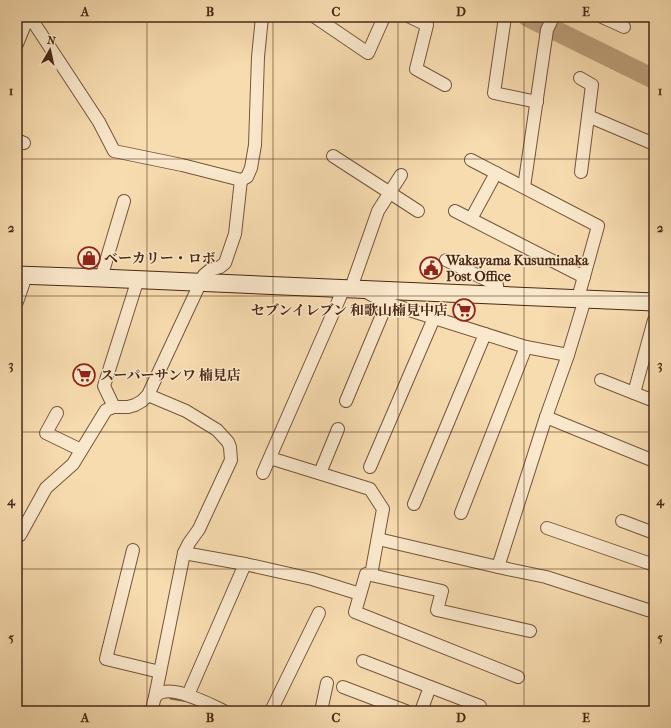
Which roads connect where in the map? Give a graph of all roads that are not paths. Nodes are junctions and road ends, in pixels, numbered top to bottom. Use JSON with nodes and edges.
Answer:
{"nodes":[{"id":1,"x":29,"y":17,"type":"edge"},
{"id":2,"x":262,"y":17,"type":"edge"},
{"id":3,"x":315,"y":17,"type":"edge"},
{"id":4,"x":384,"y":17,"type":"edge"},
{"id":5,"x":410,"y":17,"type":"edge"},
{"id":6,"x":504,"y":17,"type":"edge"},
{"id":7,"x":602,"y":17,"type":"edge"},
{"id":8,"x":550,"y":23,"type":"edge"},
{"id":9,"x":624,"y":27,"type":"dead end"},
{"id":10,"x":17,"y":44,"type":"edge"},
{"id":11,"x":580,"y":78,"type":"dead end"},
{"id":12,"x":445,"y":85,"type":"dead end"},
{"id":13,"x":537,"y":102,"type":"junction"},
{"id":14,"x":588,"y":116,"type":"junction"},
{"id":15,"x":654,"y":144,"type":"edge"},
{"id":16,"x":333,"y":156,"type":"dead end"},
{"id":17,"x":472,"y":160,"type":"dead end"},
{"id":18,"x":581,"y":172,"type":"dead end"},
{"id":19,"x":496,"y":173,"type":"junction"},
{"id":20,"x":401,"y":175,"type":"dead end"},
{"id":21,"x":241,"y":180,"type":"junction"},
{"id":22,"x":524,"y":187,"type":"junction"},
{"id":23,"x":390,"y":192,"type":"junction"},
{"id":24,"x":124,"y":201,"type":"dead end"},
{"id":25,"x":418,"y":211,"type":"dead end"},
{"id":26,"x":455,"y":211,"type":"dead end"},
{"id":27,"x":471,"y":219,"type":"junction"},
{"id":28,"x":446,"y":260,"type":"dead end"},
{"id":29,"x":21,"y":276,"type":"edge"},
{"id":30,"x":584,"y":277,"type":"junction"},
{"id":31,"x":101,"y":278,"type":"junction"},
{"id":32,"x":138,"y":279,"type":"junction"},
{"id":33,"x":201,"y":282,"type":"junction"},
{"id":34,"x":351,"y":289,"type":"junction"},
{"id":35,"x":498,"y":295,"type":"junction"},
{"id":36,"x":582,"y":298,"type":"junction"},
{"id":37,"x":17,"y":302,"type":"edge"},
{"id":38,"x":654,"y":302,"type":"edge"},
{"id":39,"x":387,"y":303,"type":"junction"},
{"id":40,"x":434,"y":318,"type":"junction"},
{"id":41,"x":654,"y":320,"type":"edge"},
{"id":42,"x":484,"y":334,"type":"junction"},
{"id":43,"x":526,"y":347,"type":"junction"},
{"id":44,"x":568,"y":355,"type":"junction"},
{"id":45,"x":601,"y":380,"type":"dead end"},
{"id":46,"x":634,"y":393,"type":"junction"},
{"id":47,"x":148,"y":395,"type":"junction"},
{"id":48,"x":346,"y":401,"type":"dead end"},
{"id":49,"x":654,"y":401,"type":"edge"},
{"id":50,"x":114,"y":407,"type":"junction"},
{"id":51,"x":57,"y":412,"type":"dead end"},
{"id":52,"x":546,"y":417,"type":"junction"},
{"id":53,"x":338,"y":428,"type":"dead end"},
{"id":54,"x":81,"y":450,"type":"junction"},
{"id":55,"x":270,"y":458,"type":"junction"},
{"id":56,"x":654,"y":461,"type":"edge"},
{"id":57,"x":370,"y":467,"type":"dead end"},
{"id":58,"x":263,"y":473,"type":"dead end"},
{"id":59,"x":320,"y":473,"type":"junction"},
{"id":60,"x":414,"y":504,"type":"dead end"},
{"id":61,"x":462,"y":513,"type":"dead end"},
{"id":62,"x":622,"y":521,"type":"dead end"},
{"id":63,"x":547,"y":528,"type":"dead end"},
{"id":64,"x":654,"y":533,"type":"edge"},
{"id":65,"x":17,"y":536,"type":"edge"},
{"id":66,"x":378,"y":539,"type":"junction"},
{"id":67,"x":133,"y":550,"type":"dead end"},
{"id":68,"x":184,"y":553,"type":"junction"},
{"id":69,"x":245,"y":564,"type":"junction"},
{"id":70,"x":654,"y":565,"type":"edge"},
{"id":71,"x":498,"y":567,"type":"junction"},
{"id":72,"x":371,"y":575,"type":"junction"},
{"id":73,"x":360,"y":594,"type":"junction"},
{"id":74,"x":654,"y":612,"type":"edge"},
{"id":75,"x":319,"y":613,"type":"dead end"},
{"id":76,"x":530,"y":631,"type":"dead end"},
{"id":77,"x":363,"y":660,"type":"dead end"},
{"id":78,"x":160,"y":672,"type":"junction"},
{"id":79,"x":518,"y":677,"type":"dead end"},
{"id":80,"x":328,"y":682,"type":"dead end"},
{"id":81,"x":430,"y":686,"type":"junction"},
{"id":82,"x":343,"y":687,"type":"dead end"},
{"id":83,"x":188,"y":695,"type":"junction"},
{"id":84,"x":155,"y":697,"type":"junction"},
{"id":85,"x":480,"y":706,"type":"dead end"},
{"id":86,"x":205,"y":707,"type":"edge"},
{"id":87,"x":152,"y":711,"type":"edge"},
{"id":88,"x":224,"y":711,"type":"edge"},
{"id":89,"x":271,"y":711,"type":"edge"},
{"id":90,"x":321,"y":711,"type":"edge"},
{"id":91,"x":406,"y":711,"type":"edge"},
{"id":92,"x":421,"y":711,"type":"edge"}],
"edges":[{"from":1,"to":10,"type":"street"},
{"from":1,"to":21,"type":"street"},
{"from":2,"to":21,"type":"street"},
{"from":3,"to":4,"type":"street"},
{"from":5,"to":12,"type":"street"},
{"from":6,"to":13,"type":"street"},
{"from":7,"to":9,"type":"street"},
{"from":8,"to":13,"type":"street"},
{"from":11,"to":14,"type":"street"},
{"from":13,"to":22,"type":"street"},
{"from":14,"to":15,"type":"street"},
{"from":14,"to":18,"type":"street"},
{"from":16,"to":23,"type":"street"},
{"from":17,"to":19,"type":"street"},
{"from":19,"to":22,"type":"street"},
{"from":19,"to":27,"type":"street"},
{"from":20,"to":23,"type":"street"},
{"from":21,"to":33,"type":"street"},
{"from":22,"to":30,"type":"street"},
{"from":23,"to":25,"type":"street"},
{"from":23,"to":34,"type":"street"},
{"from":24,"to":31,"type":"street"},
{"from":26,"to":27,"type":"street"},
{"from":27,"to":30,"type":"street"},
{"from":28,"to":35,"type":"street"},
{"from":29,"to":31,"type":"street"},
{"from":29,"to":37,"type":"street"},
{"from":30,"to":36,"type":"street"},
{"from":31,"to":32,"type":"street"},
{"from":32,"to":33,"type":"street"},
{"from":32,"to":50,"type":"street"},
{"from":33,"to":34,"type":"street"},
{"from":33,"to":47,"type":"street"},
{"from":34,"to":35,"type":"street"},
{"from":34,"to":39,"type":"street"},
{"from":34,"to":55,"type":"street"},
{"from":35,"to":36,"type":"street"},
{"from":36,"to":38,"type":"street"},
{"from":36,"to":44,"type":"street"},
{"from":39,"to":40,"type":"street"},
{"from":39,"to":48,"type":"street"},
{"from":40,"to":42,"type":"street"},
{"from":40,"to":57,"type":"street"},
{"from":41,"to":46,"type":"street"},
{"from":42,"to":43,"type":"street"},
{"from":42,"to":60,"type":"street"},
{"from":43,"to":44,"type":"street"},
{"from":43,"to":61,"type":"street"},
{"from":44,"to":52,"type":"street"},
{"from":45,"to":46,"type":"street"},
{"from":46,"to":49,"type":"street"},
{"from":47,"to":50,"type":"street"},
{"from":47,"to":68,"type":"street"},
{"from":50,"to":54,"type":"street"},
{"from":51,"to":54,"type":"street"},
{"from":52,"to":56,"type":"street"},
{"from":52,"to":71,"type":"street"},
{"from":53,"to":59,"type":"street"},
{"from":54,"to":65,"type":"street"},
{"from":55,"to":58,"type":"street"},
{"from":55,"to":59,"type":"street"},
{"from":59,"to":66,"type":"street"},
{"from":62,"to":64,"type":"street"},
{"from":63,"to":70,"type":"street"},
{"from":66,"to":71,"type":"street"},
{"from":66,"to":72,"type":"street"},
{"from":67,"to":78,"type":"street"},
{"from":68,"to":69,"type":"street"},
{"from":68,"to":78,"type":"street"},
{"from":69,"to":73,"type":"street"},
{"from":69,"to":83,"type":"street"},
{"from":71,"to":74,"type":"street"},
{"from":72,"to":73,"type":"street"},
{"from":72,"to":76,"type":"street"},
{"from":73,"to":79,"type":"street"},
{"from":75,"to":89,"type":"street"},
{"from":77,"to":81,"type":"street"},
{"from":78,"to":84,"type":"street"},
{"from":80,"to":90,"type":"street"},
{"from":81,"to":85,"type":"street"},
{"from":81,"to":92,"type":"street"},
{"from":82,"to":91,"type":"street"},
{"from":83,"to":84,"type":"street"},
{"from":83,"to":86,"type":"street"},
{"from":84,"to":87,"type":"street"},
{"from":86,"to":88,"type":"street"}]}
